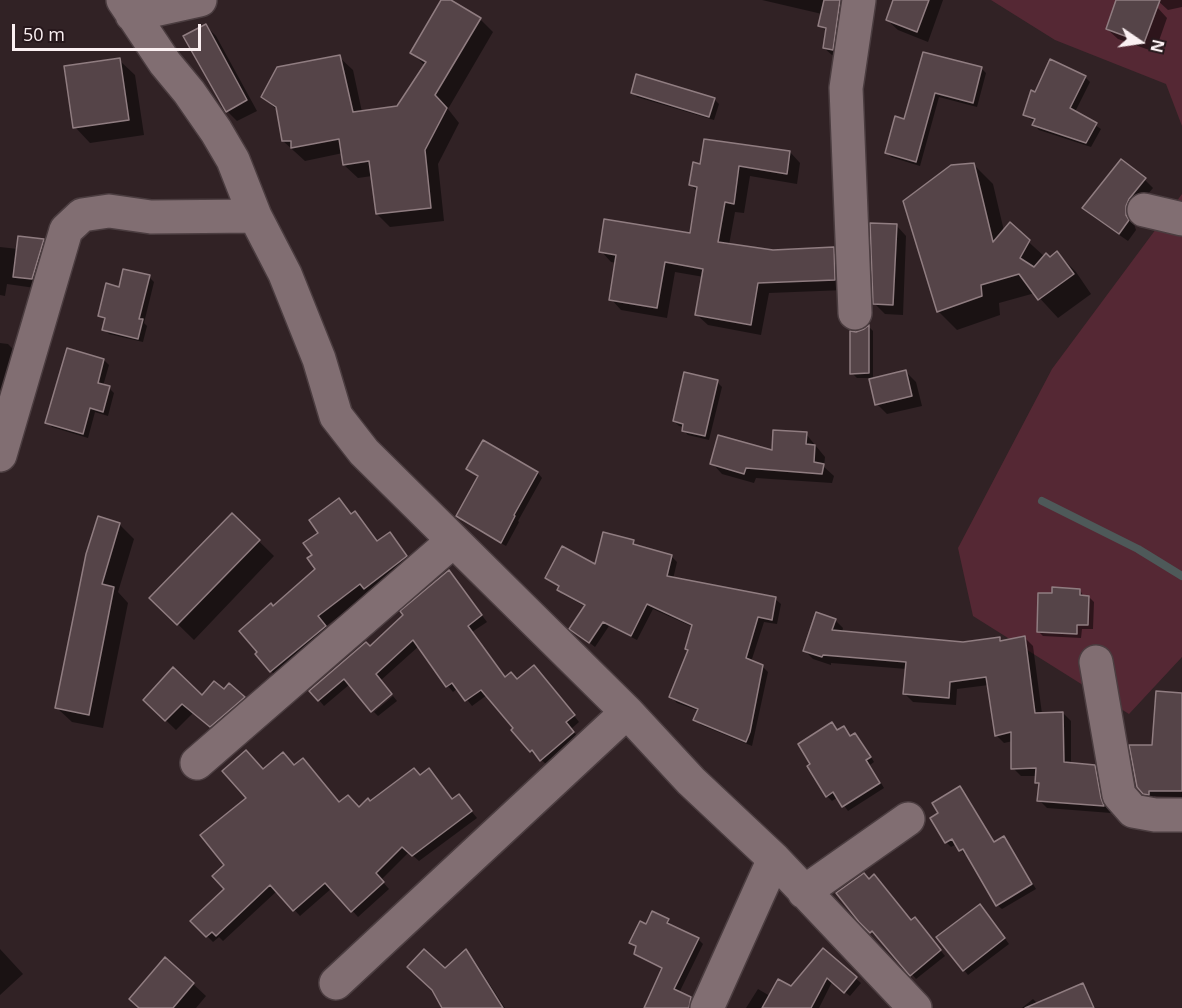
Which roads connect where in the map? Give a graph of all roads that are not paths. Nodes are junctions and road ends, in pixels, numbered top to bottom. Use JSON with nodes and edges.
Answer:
{"nodes":[{"id":1,"x":200,"y":0,"type":"edge"},
{"id":2,"x":859,"y":0,"type":"edge"},
{"id":3,"x":128,"y":8,"type":"edge"},
{"id":4,"x":1144,"y":210,"type":"dead end"},
{"id":5,"x":255,"y":216,"type":"junction"},
{"id":6,"x":1182,"y":219,"type":"edge"},
{"id":7,"x":855,"y":313,"type":"dead end"},
{"id":8,"x":0,"y":455,"type":"edge"},
{"id":9,"x":453,"y":541,"type":"junction"},
{"id":10,"x":1096,"y":662,"type":"dead end"},
{"id":11,"x":627,"y":712,"type":"junction"},
{"id":12,"x":197,"y":763,"type":"dead end"},
{"id":13,"x":1182,"y":815,"type":"edge"},
{"id":14,"x":908,"y":819,"type":"dead end"},
{"id":15,"x":774,"y":859,"type":"junction"},
{"id":16,"x":804,"y":892,"type":"junction"},
{"id":17,"x":336,"y":983,"type":"dead end"},
{"id":18,"x":707,"y":1008,"type":"edge"},
{"id":19,"x":915,"y":1008,"type":"edge"}],
"edges":[{"from":1,"to":3,"type":"street"},
{"from":2,"to":7,"type":"street"},
{"from":3,"to":5,"type":"street"},
{"from":4,"to":6,"type":"street"},
{"from":5,"to":8,"type":"street"},
{"from":5,"to":9,"type":"street"},
{"from":9,"to":11,"type":"street"},
{"from":9,"to":12,"type":"street"},
{"from":10,"to":13,"type":"street"},
{"from":11,"to":15,"type":"street"},
{"from":11,"to":17,"type":"street"},
{"from":14,"to":16,"type":"street"},
{"from":15,"to":16,"type":"street"},
{"from":15,"to":18,"type":"street"},
{"from":16,"to":19,"type":"street"}]}
